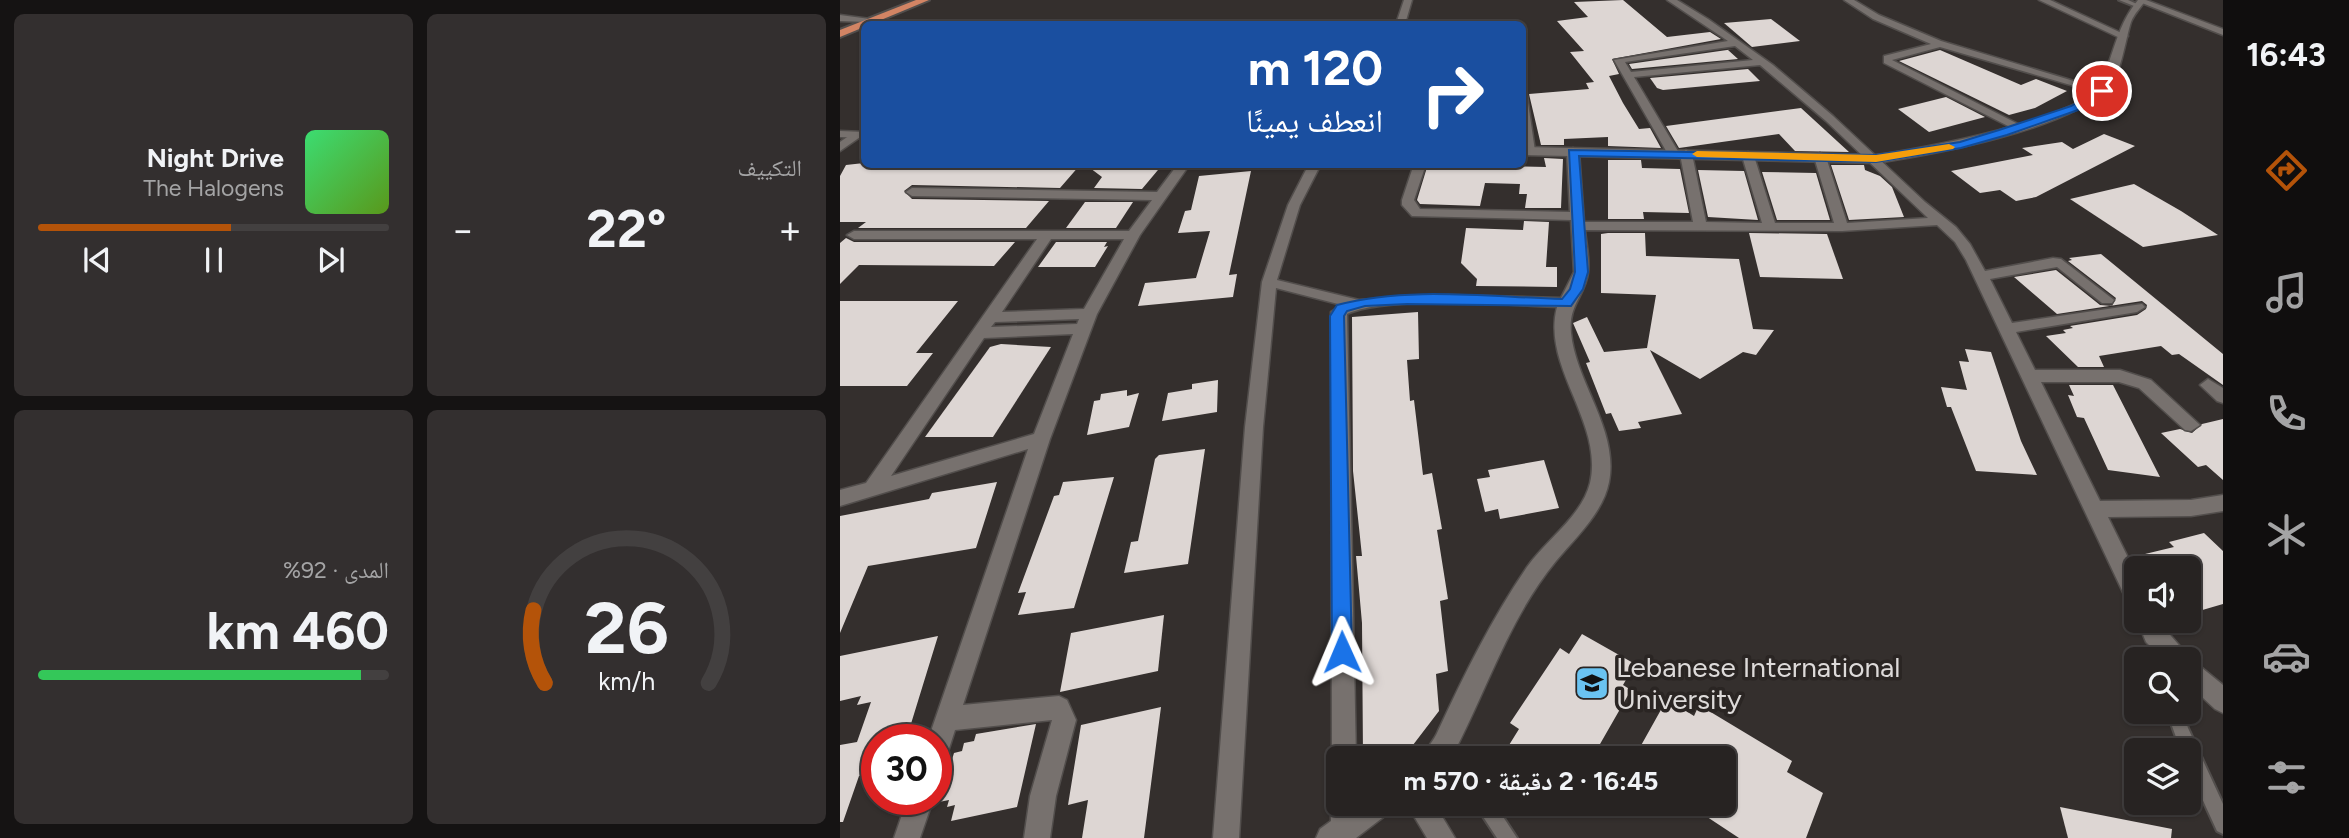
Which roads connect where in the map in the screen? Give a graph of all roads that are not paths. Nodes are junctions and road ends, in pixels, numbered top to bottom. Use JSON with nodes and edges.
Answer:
{"nodes":[{"id":1,"x":913,"y":0,"type":"edge"},
{"id":2,"x":924,"y":0,"type":"edge"},
{"id":3,"x":1408,"y":0,"type":"edge"},
{"id":4,"x":1671,"y":0,"type":"edge"},
{"id":5,"x":1849,"y":0,"type":"edge"},
{"id":6,"x":2043,"y":0,"type":"edge"},
{"id":7,"x":2122,"y":0,"type":"edge"},
{"id":8,"x":2139,"y":2,"type":"edge"},
{"id":9,"x":840,"y":18,"type":"edge"},
{"id":10,"x":868,"y":21,"type":"edge"},
{"id":11,"x":869,"y":21,"type":"edge"},
{"id":12,"x":1401,"y":21,"type":"edge"},
{"id":13,"x":861,"y":22,"type":"edge"},
{"id":14,"x":861,"y":24,"type":"edge"},
{"id":15,"x":840,"y":31,"type":"edge"},
{"id":16,"x":2223,"y":32,"type":"edge"},
{"id":17,"x":2123,"y":36,"type":"junction"},
{"id":18,"x":1736,"y":43,"type":"junction"},
{"id":19,"x":1942,"y":44,"type":"junction"},
{"id":20,"x":1761,"y":61,"type":"junction"},
{"id":21,"x":1627,"y":75,"type":"junction"},
{"id":22,"x":2102,"y":91,"type":"junction"},
{"id":23,"x":2018,"y":127,"type":"junction"},
{"id":24,"x":840,"y":134,"type":"edge"},
{"id":25,"x":861,"y":135,"type":"edge"},
{"id":26,"x":840,"y":147,"type":"edge"},
{"id":27,"x":1526,"y":151,"type":"edge"},
{"id":28,"x":1573,"y":152,"type":"junction"},
{"id":29,"x":1679,"y":154,"type":"junction"},
{"id":30,"x":1748,"y":156,"type":"junction"},
{"id":31,"x":1820,"y":158,"type":"junction"},
{"id":32,"x":1876,"y":159,"type":"junction"},
{"id":33,"x":1181,"y":168,"type":"edge"},
{"id":34,"x":1313,"y":168,"type":"edge"},
{"id":35,"x":1419,"y":168,"type":"edge"},
{"id":36,"x":912,"y":192,"type":"dead end"},
{"id":37,"x":1163,"y":196,"type":"junction"},
{"id":38,"x":1579,"y":221,"type":"junction"},
{"id":39,"x":1938,"y":221,"type":"junction"},
{"id":40,"x":1769,"y":224,"type":"junction"},
{"id":41,"x":1700,"y":226,"type":"junction"},
{"id":42,"x":1842,"y":227,"type":"junction"},
{"id":43,"x":855,"y":235,"type":"dead end"},
{"id":44,"x":1133,"y":235,"type":"junction"},
{"id":45,"x":1046,"y":236,"type":"junction"},
{"id":46,"x":1981,"y":276,"type":"junction"},
{"id":47,"x":1269,"y":282,"type":"junction"},
{"id":48,"x":2107,"y":300,"type":"dead end"},
{"id":49,"x":1353,"y":303,"type":"junction"},
{"id":50,"x":1566,"y":303,"type":"junction"},
{"id":51,"x":2137,"y":307,"type":"dead end"},
{"id":52,"x":990,"y":317,"type":"junction"},
{"id":53,"x":1086,"y":322,"type":"junction"},
{"id":54,"x":2006,"y":329,"type":"junction"},
{"id":55,"x":980,"y":333,"type":"junction"},
{"id":56,"x":2028,"y":376,"type":"junction"},
{"id":57,"x":2208,"y":384,"type":"dead end"},
{"id":58,"x":2223,"y":397,"type":"edge"},
{"id":59,"x":2191,"y":425,"type":"dead end"},
{"id":60,"x":1041,"y":439,"type":"junction"},
{"id":61,"x":873,"y":487,"type":"junction"},
{"id":62,"x":840,"y":498,"type":"edge"},
{"id":63,"x":2223,"y":503,"type":"edge"},
{"id":64,"x":2095,"y":509,"type":"junction"},
{"id":65,"x":2124,"y":570,"type":"edge"},
{"id":66,"x":2156,"y":633,"type":"edge"},
{"id":67,"x":2168,"y":647,"type":"edge"},
{"id":68,"x":2201,"y":680,"type":"edge"},
{"id":69,"x":2223,"y":701,"type":"edge"},
{"id":70,"x":947,"y":719,"type":"junction"},
{"id":71,"x":945,"y":724,"type":"edge"},
{"id":72,"x":2178,"y":724,"type":"edge"},
{"id":73,"x":1344,"y":746,"type":"edge"},
{"id":74,"x":1445,"y":746,"type":"edge"},
{"id":75,"x":915,"y":815,"type":"edge"},
{"id":76,"x":1358,"y":816,"type":"edge"},
{"id":77,"x":1428,"y":816,"type":"edge"},
{"id":78,"x":1492,"y":816,"type":"edge"},
{"id":79,"x":2223,"y":825,"type":"edge"},
{"id":80,"x":1340,"y":826,"type":"edge"},
{"id":81,"x":907,"y":838,"type":"edge"},
{"id":82,"x":1037,"y":838,"type":"edge"},
{"id":83,"x":1226,"y":838,"type":"edge"},
{"id":84,"x":1442,"y":838,"type":"edge"},
{"id":85,"x":1508,"y":838,"type":"edge"}],
"edges":[{"from":1,"to":10,"type":"highway"},
{"from":2,"to":11,"type":"highway"},
{"from":3,"to":12,"type":"street"},
{"from":4,"to":18,"type":"street"},
{"from":5,"to":19,"type":"street"},
{"from":6,"to":17,"type":"street"},
{"from":7,"to":8,"type":"lane"},
{"from":8,"to":16,"type":"street"},
{"from":8,"to":17,"type":"street"},
{"from":9,"to":13,"type":"street"},
{"from":14,"to":15,"type":"highway"},
{"from":17,"to":22,"type":"street"},
{"from":18,"to":20,"type":"street"},
{"from":18,"to":21,"type":"street"},
{"from":19,"to":22,"type":"street"},
{"from":19,"to":23,"type":"street"},
{"from":20,"to":21,"type":"street"},
{"from":20,"to":32,"type":"street"},
{"from":21,"to":29,"type":"street"},
{"from":22,"to":23,"type":"street"},
{"from":23,"to":32,"type":"street"},
{"from":24,"to":25,"type":"street"},
{"from":25,"to":26,"type":"street"},
{"from":27,"to":28,"type":"street"},
{"from":28,"to":29,"type":"street"},
{"from":28,"to":38,"type":"street"},
{"from":29,"to":30,"type":"street"},
{"from":29,"to":41,"type":"street"},
{"from":30,"to":31,"type":"street"},
{"from":30,"to":40,"type":"street"},
{"from":31,"to":32,"type":"street"},
{"from":31,"to":42,"type":"street"},
{"from":32,"to":39,"type":"street"},
{"from":33,"to":37,"type":"street"},
{"from":34,"to":47,"type":"street"},
{"from":35,"to":38,"type":"street"},
{"from":36,"to":37,"type":"street"},
{"from":37,"to":44,"type":"street"},
{"from":38,"to":41,"type":"street"},
{"from":38,"to":50,"type":"street"},
{"from":39,"to":42,"type":"street"},
{"from":39,"to":46,"type":"street"},
{"from":40,"to":41,"type":"street"},
{"from":40,"to":42,"type":"street"},
{"from":43,"to":45,"type":"street"},
{"from":44,"to":45,"type":"street"},
{"from":44,"to":53,"type":"street"},
{"from":45,"to":52,"type":"street"},
{"from":46,"to":48,"type":"street"},
{"from":46,"to":54,"type":"street"},
{"from":47,"to":49,"type":"street"},
{"from":47,"to":83,"type":"street"},
{"from":49,"to":50,"type":"street"},
{"from":49,"to":73,"type":"street"},
{"from":50,"to":74,"type":"street"},
{"from":51,"to":54,"type":"street"},
{"from":52,"to":53,"type":"street"},
{"from":52,"to":55,"type":"street"},
{"from":53,"to":55,"type":"street"},
{"from":53,"to":60,"type":"street"},
{"from":54,"to":56,"type":"street"},
{"from":55,"to":61,"type":"street"},
{"from":56,"to":59,"type":"street"},
{"from":56,"to":64,"type":"street"},
{"from":57,"to":58,"type":"street"},
{"from":60,"to":61,"type":"street"},
{"from":60,"to":70,"type":"street"},
{"from":61,"to":62,"type":"street"},
{"from":63,"to":64,"type":"street"},
{"from":64,"to":65,"type":"street"},
{"from":66,"to":67,"type":"street"},
{"from":68,"to":69,"type":"street"},
{"from":70,"to":71,"type":"street"},
{"from":70,"to":82,"type":"street"},
{"from":72,"to":79,"type":"lane"},
{"from":75,"to":81,"type":"street"},
{"from":76,"to":80,"type":"street"},
{"from":77,"to":84,"type":"street"},
{"from":78,"to":85,"type":"lane"}]}
